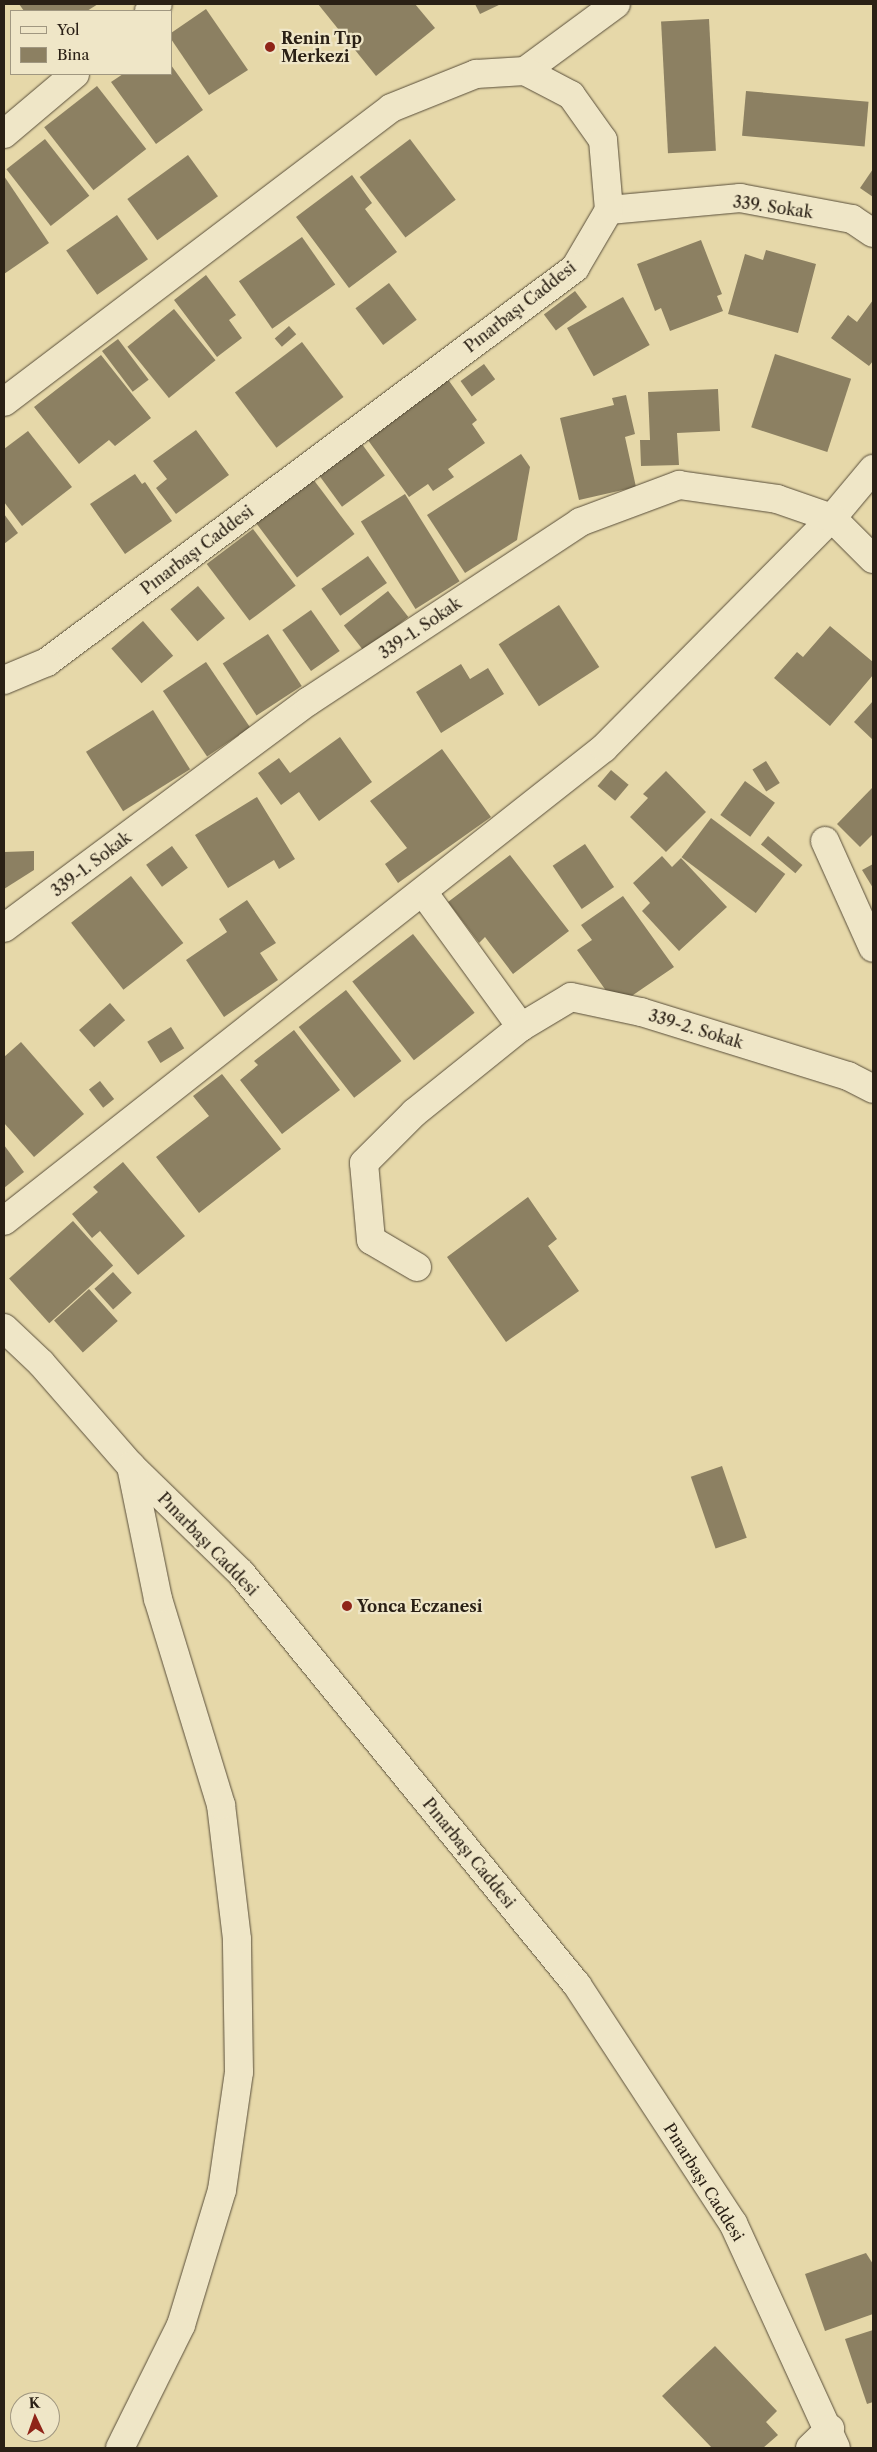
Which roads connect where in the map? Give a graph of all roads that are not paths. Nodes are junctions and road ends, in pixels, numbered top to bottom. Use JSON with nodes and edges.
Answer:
{"nodes":[{"id":1,"x":616,"y":4,"type":"edge"},
{"id":2,"x":525,"y":70,"type":"junction"},
{"id":3,"x":74,"y":75,"type":"edge"},
{"id":4,"x":4,"y":134,"type":"edge"},
{"id":5,"x":609,"y":210,"type":"junction"},
{"id":6,"x":873,"y":232,"type":"edge"},
{"id":7,"x":4,"y":402,"type":"edge"},
{"id":8,"x":873,"y":469,"type":"edge"},
{"id":9,"x":832,"y":518,"type":"junction"},
{"id":10,"x":873,"y":559,"type":"edge"},
{"id":11,"x":4,"y":680,"type":"edge"},
{"id":12,"x":825,"y":841,"type":"dead end"},
{"id":13,"x":424,"y":892,"type":"junction"},
{"id":14,"x":4,"y":928,"type":"edge"},
{"id":15,"x":873,"y":948,"type":"edge"},
{"id":16,"x":521,"y":1027,"type":"junction"},
{"id":17,"x":873,"y":1089,"type":"edge"},
{"id":18,"x":4,"y":1221,"type":"edge"},
{"id":19,"x":416,"y":1267,"type":"dead end"},
{"id":20,"x":4,"y":1328,"type":"edge"},
{"id":21,"x":131,"y":1466,"type":"junction"},
{"id":22,"x":833,"y":2438,"type":"edge"},
{"id":23,"x":120,"y":2448,"type":"edge"},
{"id":24,"x":810,"y":2448,"type":"edge"}],
"edges":[{"from":1,"to":2,"type":"street"},
{"from":2,"to":5,"type":"street"},
{"from":2,"to":7,"type":"street"},
{"from":3,"to":4,"type":"street"},
{"from":5,"to":6,"type":"street","name":"339. Sokak"},
{"from":5,"to":11,"type":"street","name":"Pınarbaşı Caddesi"},
{"from":8,"to":9,"type":"street"},
{"from":9,"to":10,"type":"street","name":"339-1. Sokak"},
{"from":9,"to":13,"type":"street"},
{"from":9,"to":14,"type":"street","name":"339-1. Sokak"},
{"from":12,"to":15,"type":"street"},
{"from":13,"to":16,"type":"street"},
{"from":13,"to":18,"type":"street"},
{"from":16,"to":17,"type":"street","name":"339-2. Sokak"},
{"from":16,"to":19,"type":"street","name":"339-2. Sokak"},
{"from":20,"to":21,"type":"street","name":"Pınarbaşı Caddesi"},
{"from":21,"to":22,"type":"street","name":"Pınarbaşı Caddesi"},
{"from":21,"to":23,"type":"street"},
{"from":22,"to":24,"type":"street"}]}
